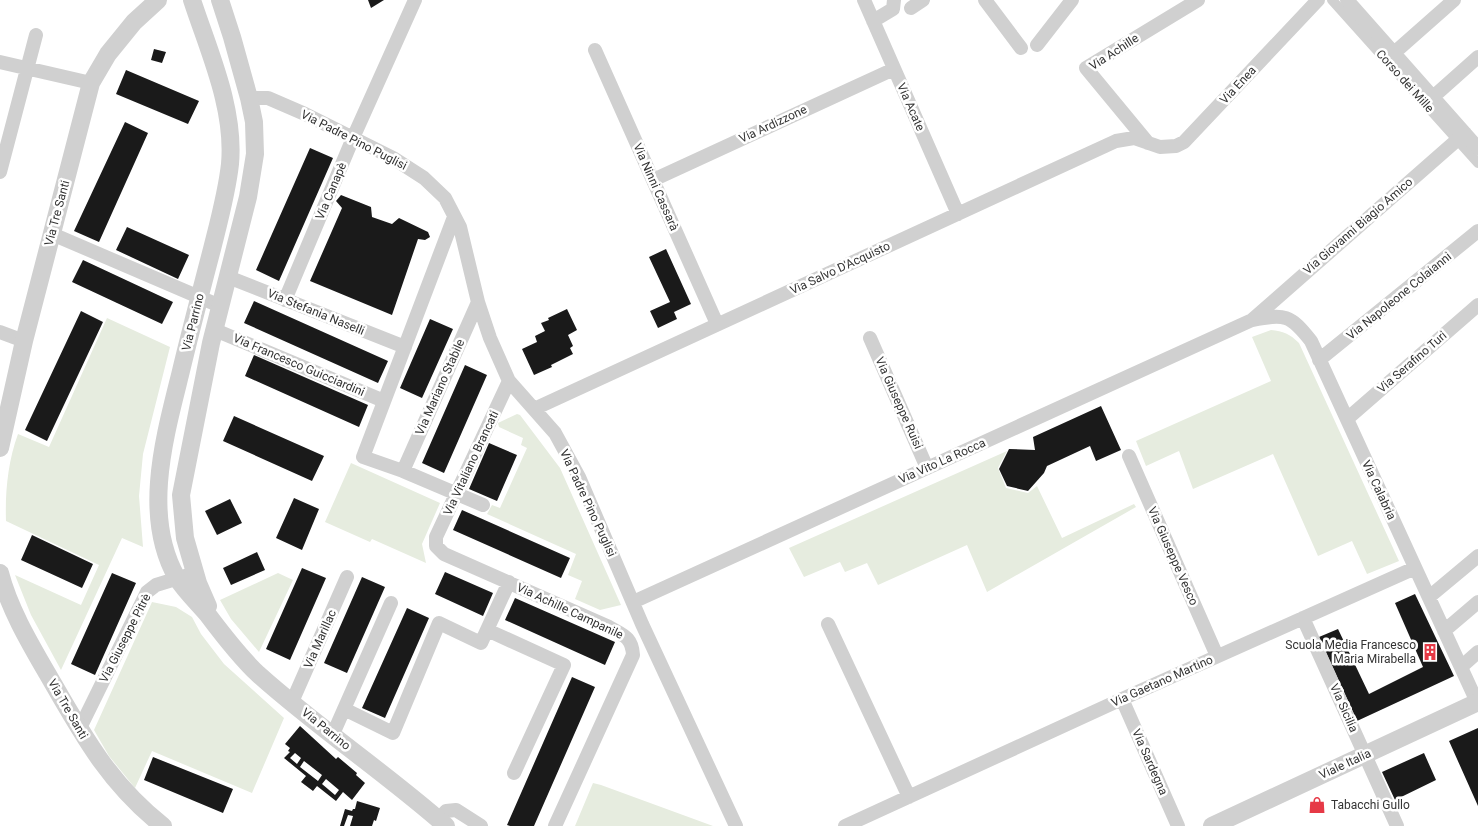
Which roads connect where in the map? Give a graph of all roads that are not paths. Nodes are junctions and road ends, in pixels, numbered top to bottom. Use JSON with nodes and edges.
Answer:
{"nodes":[{"id":1,"x":158,"y":0,"type":"edge"},
{"id":2,"x":192,"y":0,"type":"edge"},
{"id":3,"x":220,"y":0,"type":"edge"},
{"id":4,"x":415,"y":0,"type":"edge"},
{"id":5,"x":864,"y":0,"type":"edge"},
{"id":6,"x":894,"y":0,"type":"edge"},
{"id":7,"x":923,"y":0,"type":"edge"},
{"id":8,"x":985,"y":0,"type":"edge"},
{"id":9,"x":1072,"y":0,"type":"edge"},
{"id":10,"x":1198,"y":0,"type":"edge"},
{"id":11,"x":1318,"y":0,"type":"edge"},
{"id":12,"x":1332,"y":0,"type":"edge"},
{"id":13,"x":1347,"y":0,"type":"edge"},
{"id":14,"x":1454,"y":0,"type":"edge"},
{"id":15,"x":911,"y":8,"type":"dead end"},
{"id":16,"x":873,"y":21,"type":"junction"},
{"id":17,"x":36,"y":35,"type":"dead end"},
{"id":18,"x":1037,"y":45,"type":"dead end"},
{"id":19,"x":1021,"y":48,"type":"dead end"},
{"id":20,"x":595,"y":50,"type":"dead end"},
{"id":21,"x":1394,"y":53,"type":"junction"},
{"id":22,"x":1478,"y":57,"type":"edge"},
{"id":23,"x":0,"y":62,"type":"edge"},
{"id":24,"x":28,"y":68,"type":"junction"},
{"id":25,"x":894,"y":69,"type":"junction"},
{"id":26,"x":91,"y":83,"type":"junction"},
{"id":27,"x":249,"y":98,"type":"junction"},
{"id":28,"x":1433,"y":98,"type":"junction"},
{"id":29,"x":1467,"y":134,"type":"edge"},
{"id":30,"x":353,"y":138,"type":"junction"},
{"id":31,"x":1148,"y":144,"type":"junction"},
{"id":32,"x":1478,"y":148,"type":"edge"},
{"id":33,"x":1478,"y":163,"type":"edge"},
{"id":34,"x":0,"y":172,"type":"edge"},
{"id":35,"x":652,"y":180,"type":"junction"},
{"id":36,"x":958,"y":214,"type":"junction"},
{"id":37,"x":454,"y":217,"type":"junction"},
{"id":38,"x":1478,"y":231,"type":"edge"},
{"id":39,"x":52,"y":234,"type":"junction"},
{"id":40,"x":228,"y":277,"type":"junction"},
{"id":41,"x":199,"y":297,"type":"junction"},
{"id":42,"x":285,"y":300,"type":"junction"},
{"id":43,"x":478,"y":302,"type":"junction"},
{"id":44,"x":1478,"y":305,"type":"edge"},
{"id":45,"x":220,"y":306,"type":"junction"},
{"id":46,"x":1252,"y":320,"type":"junction"},
{"id":47,"x":717,"y":324,"type":"junction"},
{"id":48,"x":214,"y":330,"type":"junction"},
{"id":49,"x":0,"y":332,"type":"edge"},
{"id":50,"x":870,"y":338,"type":"dead end"},
{"id":51,"x":24,"y":341,"type":"junction"},
{"id":52,"x":405,"y":347,"type":"junction"},
{"id":53,"x":1319,"y":360,"type":"junction"},
{"id":54,"x":509,"y":381,"type":"junction"},
{"id":55,"x":384,"y":401,"type":"junction"},
{"id":56,"x":534,"y":409,"type":"junction"},
{"id":57,"x":1347,"y":419,"type":"junction"},
{"id":58,"x":0,"y":448,"type":"edge"},
{"id":59,"x":1129,"y":456,"type":"dead end"},
{"id":60,"x":927,"y":468,"type":"junction"},
{"id":61,"x":403,"y":471,"type":"junction"},
{"id":62,"x":456,"y":495,"type":"junction"},
{"id":63,"x":483,"y":505,"type":"dead end"},
{"id":64,"x":436,"y":546,"type":"joint"},
{"id":65,"x":1478,"y":556,"type":"edge"},
{"id":66,"x":1416,"y":568,"type":"junction"},
{"id":67,"x":0,"y":573,"type":"edge"},
{"id":68,"x":195,"y":573,"type":"junction"},
{"id":69,"x":347,"y":577,"type":"dead end"},
{"id":70,"x":178,"y":579,"type":"junction"},
{"id":71,"x":509,"y":582,"type":"junction"},
{"id":72,"x":1429,"y":597,"type":"junction"},
{"id":73,"x":633,"y":602,"type":"junction"},
{"id":74,"x":1478,"y":602,"type":"edge"},
{"id":75,"x":391,"y":603,"type":"dead end"},
{"id":76,"x":1303,"y":618,"type":"junction"},
{"id":77,"x":828,"y":624,"type":"dead end"},
{"id":78,"x":487,"y":630,"type":"junction"},
{"id":79,"x":220,"y":631,"type":"junction"},
{"id":80,"x":1444,"y":631,"type":"junction"},
{"id":81,"x":1478,"y":652,"type":"edge"},
{"id":82,"x":1217,"y":656,"type":"junction"},
{"id":83,"x":1461,"y":667,"type":"junction"},
{"id":84,"x":1122,"y":699,"type":"junction"},
{"id":85,"x":292,"y":702,"type":"junction"},
{"id":86,"x":1478,"y":702,"type":"edge"},
{"id":87,"x":344,"y":709,"type":"junction"},
{"id":88,"x":80,"y":730,"type":"junction"},
{"id":89,"x":333,"y":734,"type":"junction"},
{"id":90,"x":1364,"y":755,"type":"junction"},
{"id":91,"x":514,"y":773,"type":"dead end"},
{"id":92,"x":909,"y":797,"type":"junction"},
{"id":93,"x":440,"y":824,"type":"edge"},
{"id":94,"x":164,"y":826,"type":"edge"},
{"id":95,"x":481,"y":826,"type":"edge"},
{"id":96,"x":556,"y":826,"type":"edge"},
{"id":97,"x":736,"y":826,"type":"edge"},
{"id":98,"x":845,"y":826,"type":"edge"},
{"id":99,"x":1178,"y":826,"type":"edge"},
{"id":100,"x":1212,"y":826,"type":"edge"},
{"id":101,"x":1397,"y":826,"type":"edge"}],
"edges":[{"from":1,"to":26,"type":"street","name":"Via Tre Santi"},
{"from":2,"to":41,"type":"street","name":"Via Parrino"},
{"from":3,"to":27,"type":"street","name":"Via Parrino"},
{"from":4,"to":30,"type":"street","name":"Via Canapè"},
{"from":5,"to":16,"type":"street","name":"Via Acate"},
{"from":6,"to":16,"type":"street"},
{"from":7,"to":15,"type":"street"},
{"from":8,"to":19,"type":"street"},
{"from":9,"to":18,"type":"street"},
{"from":10,"to":31,"type":"street","name":"Via Achille"},
{"from":11,"to":31,"type":"street","name":"Via Enea"},
{"from":12,"to":29,"type":"street","name":"Corso dei Mille"},
{"from":13,"to":21,"type":"street","name":"Corso dei Mille"},
{"from":14,"to":21,"type":"street"},
{"from":16,"to":25,"type":"street","name":"Via Acate"},
{"from":17,"to":24,"type":"street"},
{"from":20,"to":35,"type":"street","name":"Via Ninni Cassarà"},
{"from":21,"to":28,"type":"street","name":"Corso dei Mille"},
{"from":22,"to":28,"type":"street"},
{"from":23,"to":24,"type":"street"},
{"from":24,"to":26,"type":"street"},
{"from":24,"to":34,"type":"street"},
{"from":25,"to":35,"type":"street","name":"Via Ardizzone"},
{"from":25,"to":36,"type":"street","name":"Via Acate"},
{"from":26,"to":39,"type":"street","name":"Via Tre Santi"},
{"from":27,"to":30,"type":"street","name":"Via Padre Pino Puglisi"},
{"from":27,"to":40,"type":"street","name":"Via Parrino"},
{"from":28,"to":29,"type":"street","name":"Corso dei Mille"},
{"from":29,"to":32,"type":"street","name":"Corso dei Mille"},
{"from":29,"to":33,"type":"street","name":"Corso dei Mille"},
{"from":29,"to":46,"type":"street","name":"Via Giovanni Biagio Amico"},
{"from":30,"to":37,"type":"street","name":"Via Padre Pino Puglisi"},
{"from":30,"to":42,"type":"street","name":"Via Canapè"},
{"from":31,"to":36,"type":"street","name":"Via Salvo D'Acquisto"},
{"from":35,"to":47,"type":"street","name":"Via Ninni Cassarà"},
{"from":36,"to":47,"type":"street","name":"Via Salvo D'Acquisto"},
{"from":37,"to":43,"type":"street","name":"Via Padre Pino Puglisi"},
{"from":37,"to":52,"type":"street"},
{"from":38,"to":53,"type":"street","name":"Via Napoleone Colaianni"},
{"from":39,"to":41,"type":"street"},
{"from":39,"to":51,"type":"street","name":"Via Tre Santi"},
{"from":40,"to":42,"type":"street","name":"Via Stefania Naselli"},
{"from":40,"to":45,"type":"street","name":"Via Parrino"},
{"from":41,"to":45,"type":"street"},
{"from":41,"to":70,"type":"street","name":"Via Parrino"},
{"from":42,"to":52,"type":"street","name":"Via Stefania Naselli"},
{"from":43,"to":54,"type":"street","name":"Via Padre Pino Puglisi"},
{"from":43,"to":61,"type":"street","name":"Via Mariano Stabile"},
{"from":44,"to":57,"type":"street","name":"Via Serafino Turi"},
{"from":45,"to":48,"type":"street","name":"Via Parrino"},
{"from":46,"to":53,"type":"street","name":"Via Calabria"},
{"from":46,"to":60,"type":"street","name":"Via Vito La Rocca"},
{"from":47,"to":56,"type":"street","name":"Via Salvo D'Acquisto"},
{"from":48,"to":55,"type":"street","name":"Via Francesco Guicciardini"},
{"from":48,"to":68,"type":"street","name":"Via Parrino"},
{"from":49,"to":51,"type":"street"},
{"from":50,"to":60,"type":"street","name":"Via Giuseppe Ruisi"},
{"from":51,"to":58,"type":"street","name":"Via Tre Santi"},
{"from":52,"to":55,"type":"street"},
{"from":53,"to":57,"type":"street","name":"Via Calabria"},
{"from":54,"to":56,"type":"street","name":"Via Padre Pino Puglisi"},
{"from":54,"to":62,"type":"street","name":"Via Vitaliano Brancati"},
{"from":55,"to":61,"type":"street"},
{"from":56,"to":73,"type":"street","name":"Via Padre Pino Puglisi"},
{"from":57,"to":66,"type":"street","name":"Via Calabria"},
{"from":59,"to":82,"type":"street","name":"Via Giuseppe Vesco"},
{"from":60,"to":73,"type":"street","name":"Via Vito La Rocca"},
{"from":61,"to":62,"type":"street"},
{"from":62,"to":63,"type":"street"},
{"from":62,"to":64,"type":"street","name":"Via Vitaliano Brancati"},
{"from":64,"to":71,"type":"street","name":"Via Achille Campanile"},
{"from":65,"to":72,"type":"street"},
{"from":66,"to":72,"type":"street","name":"Via Calabria"},
{"from":66,"to":76,"type":"street","name":"Via Gaetano Martino"},
{"from":67,"to":88,"type":"street","name":"Via Tre Santi"},
{"from":68,"to":70,"type":"street","name":"Via Giuseppe Pitrè"},
{"from":68,"to":79,"type":"street","name":"Via Parrino"},
{"from":69,"to":85,"type":"street","name":"Via Marillac"},
{"from":70,"to":79,"type":"street","name":"Via Parrino"},
{"from":70,"to":88,"type":"street","name":"Via Giuseppe Pitrè"},
{"from":71,"to":78,"type":"street"},
{"from":71,"to":96,"type":"street","name":"Via Achille Campanile"},
{"from":72,"to":80,"type":"street","name":"Via Calabria"},
{"from":73,"to":97,"type":"street","name":"Via Padre Pino Puglisi"},
{"from":74,"to":80,"type":"street"},
{"from":75,"to":87,"type":"street"},
{"from":76,"to":82,"type":"street","name":"Via Gaetano Martino"},
{"from":76,"to":90,"type":"street","name":"Via Sicilia"},
{"from":77,"to":92,"type":"street"},
{"from":78,"to":87,"type":"street"},
{"from":78,"to":91,"type":"street"},
{"from":79,"to":85,"type":"street","name":"Via Parrino"},
{"from":80,"to":83,"type":"street","name":"Via Calabria"},
{"from":81,"to":83,"type":"street"},
{"from":82,"to":84,"type":"street","name":"Via Gaetano Martino"},
{"from":83,"to":86,"type":"street","name":"Via Calabria"},
{"from":84,"to":92,"type":"street","name":"Via Gaetano Martino"},
{"from":84,"to":99,"type":"street","name":"Via Sardegna"},
{"from":85,"to":89,"type":"street","name":"Via Parrino"},
{"from":86,"to":90,"type":"street","name":"Viale Italia"},
{"from":87,"to":89,"type":"street"},
{"from":88,"to":94,"type":"street","name":"Via Tre Santi"},
{"from":89,"to":93,"type":"street","name":"Via Parrino"},
{"from":90,"to":100,"type":"street","name":"Viale Italia"},
{"from":90,"to":101,"type":"street","name":"Via Sicilia"},
{"from":92,"to":98,"type":"street","name":"Via Gaetano Martino"},
{"from":93,"to":95,"type":"street"}]}
